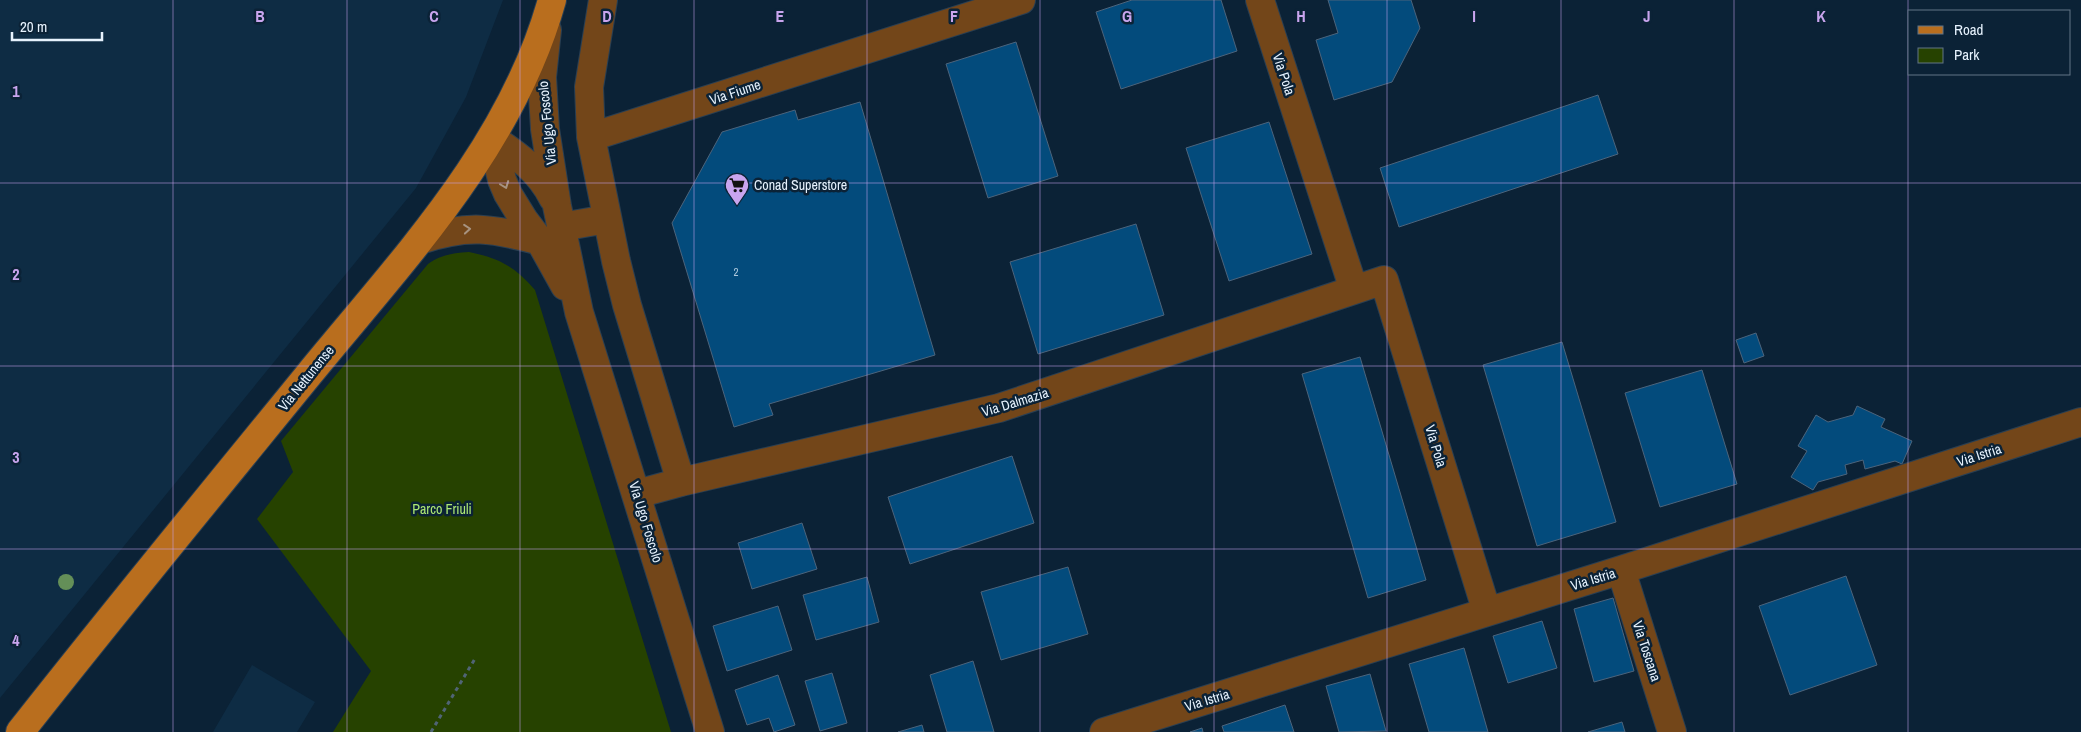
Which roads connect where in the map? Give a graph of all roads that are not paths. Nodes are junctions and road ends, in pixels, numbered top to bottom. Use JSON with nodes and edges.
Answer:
{"nodes":[{"id":1,"x":603,"y":0,"type":"edge"},
{"id":2,"x":1021,"y":0,"type":"edge"},
{"id":3,"x":1260,"y":0,"type":"edge"},
{"id":4,"x":551,"y":5,"type":"edge"},
{"id":5,"x":592,"y":137,"type":"junction"},
{"id":6,"x":492,"y":138,"type":"junction"},
{"id":7,"x":607,"y":219,"type":"junction"},
{"id":8,"x":553,"y":224,"type":"junction"},
{"id":9,"x":420,"y":240,"type":"junction"},
{"id":10,"x":1384,"y":280,"type":"joint"},
{"id":11,"x":1354,"y":290,"type":"junction"},
{"id":12,"x":2081,"y":422,"type":"edge"},
{"id":13,"x":681,"y":482,"type":"junction"},
{"id":14,"x":637,"y":494,"type":"junction"},
{"id":15,"x":1621,"y":570,"type":"junction"},
{"id":16,"x":1487,"y":612,"type":"junction"},
{"id":17,"x":20,"y":732,"type":"edge"},
{"id":18,"x":710,"y":732,"type":"edge"},
{"id":19,"x":1104,"y":732,"type":"edge"},
{"id":20,"x":1672,"y":732,"type":"edge"}],
"edges":[{"from":1,"to":5,"type":"street"},
{"from":2,"to":5,"type":"street","name":"Via Fiume"},
{"from":3,"to":11,"type":"street","name":"Via Pola"},
{"from":4,"to":6,"type":"main road","name":"Via Nettunense"},
{"from":4,"to":8,"type":"street","name":"Via Ugo Foscolo"},
{"from":5,"to":7,"type":"street"},
{"from":6,"to":8,"type":"street","name":"Via Ugo Foscolo"},
{"from":6,"to":8,"type":"street","name":"Via Ugo Foscolo","one_way":true},
{"from":6,"to":9,"type":"main road","name":"Via Nettunense"},
{"from":7,"to":8,"type":"street"},
{"from":7,"to":13,"type":"street"},
{"from":9,"to":8,"type":"street","one_way":true},
{"from":8,"to":14,"type":"street","name":"Via Ugo Foscolo"},
{"from":9,"to":17,"type":"main road","name":"Via Nettunense"},
{"from":10,"to":11,"type":"street","name":"Via Dalmazia"},
{"from":10,"to":16,"type":"street","name":"Via Pola"},
{"from":11,"to":13,"type":"street","name":"Via Dalmazia"},
{"from":12,"to":15,"type":"street","name":"Via Istria"},
{"from":13,"to":14,"type":"street","name":"Via Dalmazia"},
{"from":14,"to":18,"type":"street","name":"Via Ugo Foscolo"},
{"from":15,"to":16,"type":"street","name":"Via Istria"},
{"from":15,"to":20,"type":"street","name":"Via Toscana"},
{"from":16,"to":19,"type":"street","name":"Via Istria"}]}
